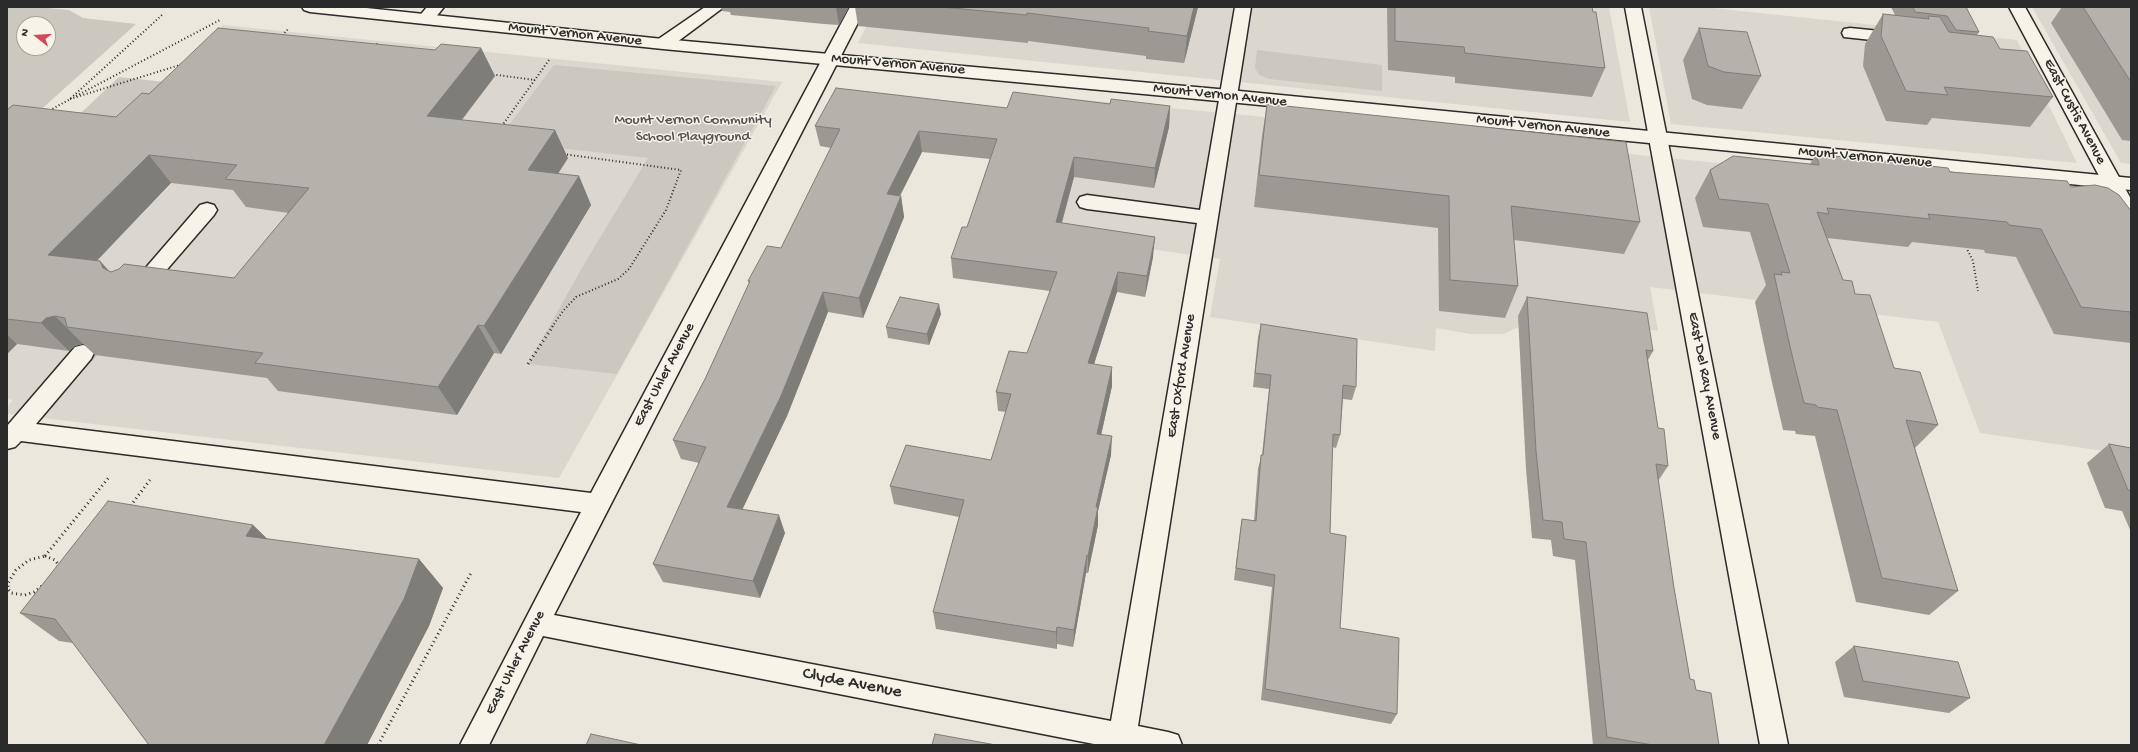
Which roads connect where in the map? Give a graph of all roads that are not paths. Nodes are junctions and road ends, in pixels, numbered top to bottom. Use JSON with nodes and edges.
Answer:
{"nodes":[{"id":1,"x":310,"y":7,"type":"edge"},
{"id":2,"x":716,"y":7,"type":"edge"},
{"id":3,"x":858,"y":7,"type":"edge"},
{"id":4,"x":1244,"y":7,"type":"edge"},
{"id":5,"x":1633,"y":7,"type":"edge"},
{"id":6,"x":2017,"y":7,"type":"edge"},
{"id":7,"x":430,"y":13,"type":"edge"},
{"id":8,"x":1850,"y":33,"type":"dead end"},
{"id":9,"x":1920,"y":40,"type":"edge"},
{"id":10,"x":663,"y":44,"type":"junction"},
{"id":11,"x":831,"y":58,"type":"junction"},
{"id":12,"x":2028,"y":65,"type":"edge"},
{"id":13,"x":2050,"y":68,"type":"junction"},
{"id":14,"x":1229,"y":96,"type":"junction"},
{"id":15,"x":1659,"y":138,"type":"junction"},
{"id":16,"x":2112,"y":182,"type":"junction"},
{"id":17,"x":2131,"y":184,"type":"edge"},
{"id":18,"x":1087,"y":202,"type":"dead end"},
{"id":19,"x":207,"y":210,"type":"dead end"},
{"id":20,"x":2131,"y":217,"type":"edge"},
{"id":21,"x":1209,"y":218,"type":"junction"},
{"id":22,"x":137,"y":291,"type":"tunnel mouth"},
{"id":23,"x":83,"y":353,"type":"tunnel mouth"},
{"id":24,"x":12,"y":435,"type":"edge"},
{"id":25,"x":598,"y":504,"type":"junction"},
{"id":26,"x":536,"y":623,"type":"junction"},
{"id":27,"x":1122,"y":741,"type":"edge"},
{"id":28,"x":474,"y":745,"type":"edge"},
{"id":29,"x":1168,"y":745,"type":"edge"},
{"id":30,"x":1774,"y":745,"type":"edge"}],
"edges":[{"from":1,"to":7,"type":"street","name":"Mount Vernon Avenue"},
{"from":2,"to":10,"type":"street"},
{"from":3,"to":11,"type":"street","name":"East Uhler Avenue"},
{"from":4,"to":14,"type":"street","name":"East Oxford Avenue"},
{"from":5,"to":15,"type":"street","name":"East Del Ray Avenue"},
{"from":6,"to":13,"type":"street","name":"East Custis Avenue"},
{"from":7,"to":10,"type":"street","name":"Mount Vernon Avenue"},
{"from":8,"to":9,"type":"street"},
{"from":10,"to":11,"type":"street","name":"Mount Vernon Avenue"},
{"from":11,"to":14,"type":"street","name":"Mount Vernon Avenue"},
{"from":11,"to":25,"type":"street","name":"East Uhler Avenue"},
{"from":12,"to":13,"type":"street"},
{"from":13,"to":16,"type":"street","name":"East Custis Avenue"},
{"from":14,"to":15,"type":"street","name":"Mount Vernon Avenue"},
{"from":14,"to":21,"type":"street","name":"East Oxford Avenue"},
{"from":15,"to":16,"type":"street","name":"Mount Vernon Avenue"},
{"from":15,"to":30,"type":"street","name":"East Del Ray Avenue"},
{"from":16,"to":17,"type":"street","name":"Mount Vernon Avenue"},
{"from":16,"to":20,"type":"street","name":"East Custis Avenue"},
{"from":18,"to":21,"type":"street"},
{"from":19,"to":22,"type":"street"},
{"from":21,"to":27,"type":"street","name":"East Oxford Avenue"},
{"from":23,"to":24,"type":"street"},
{"from":24,"to":25,"type":"street"},
{"from":25,"to":26,"type":"street","name":"East Uhler Avenue"},
{"from":26,"to":27,"type":"street","name":"Clyde Avenue"},
{"from":26,"to":28,"type":"street","name":"East Uhler Avenue"},
{"from":27,"to":29,"type":"street","name":"Clyde Avenue"}]}
